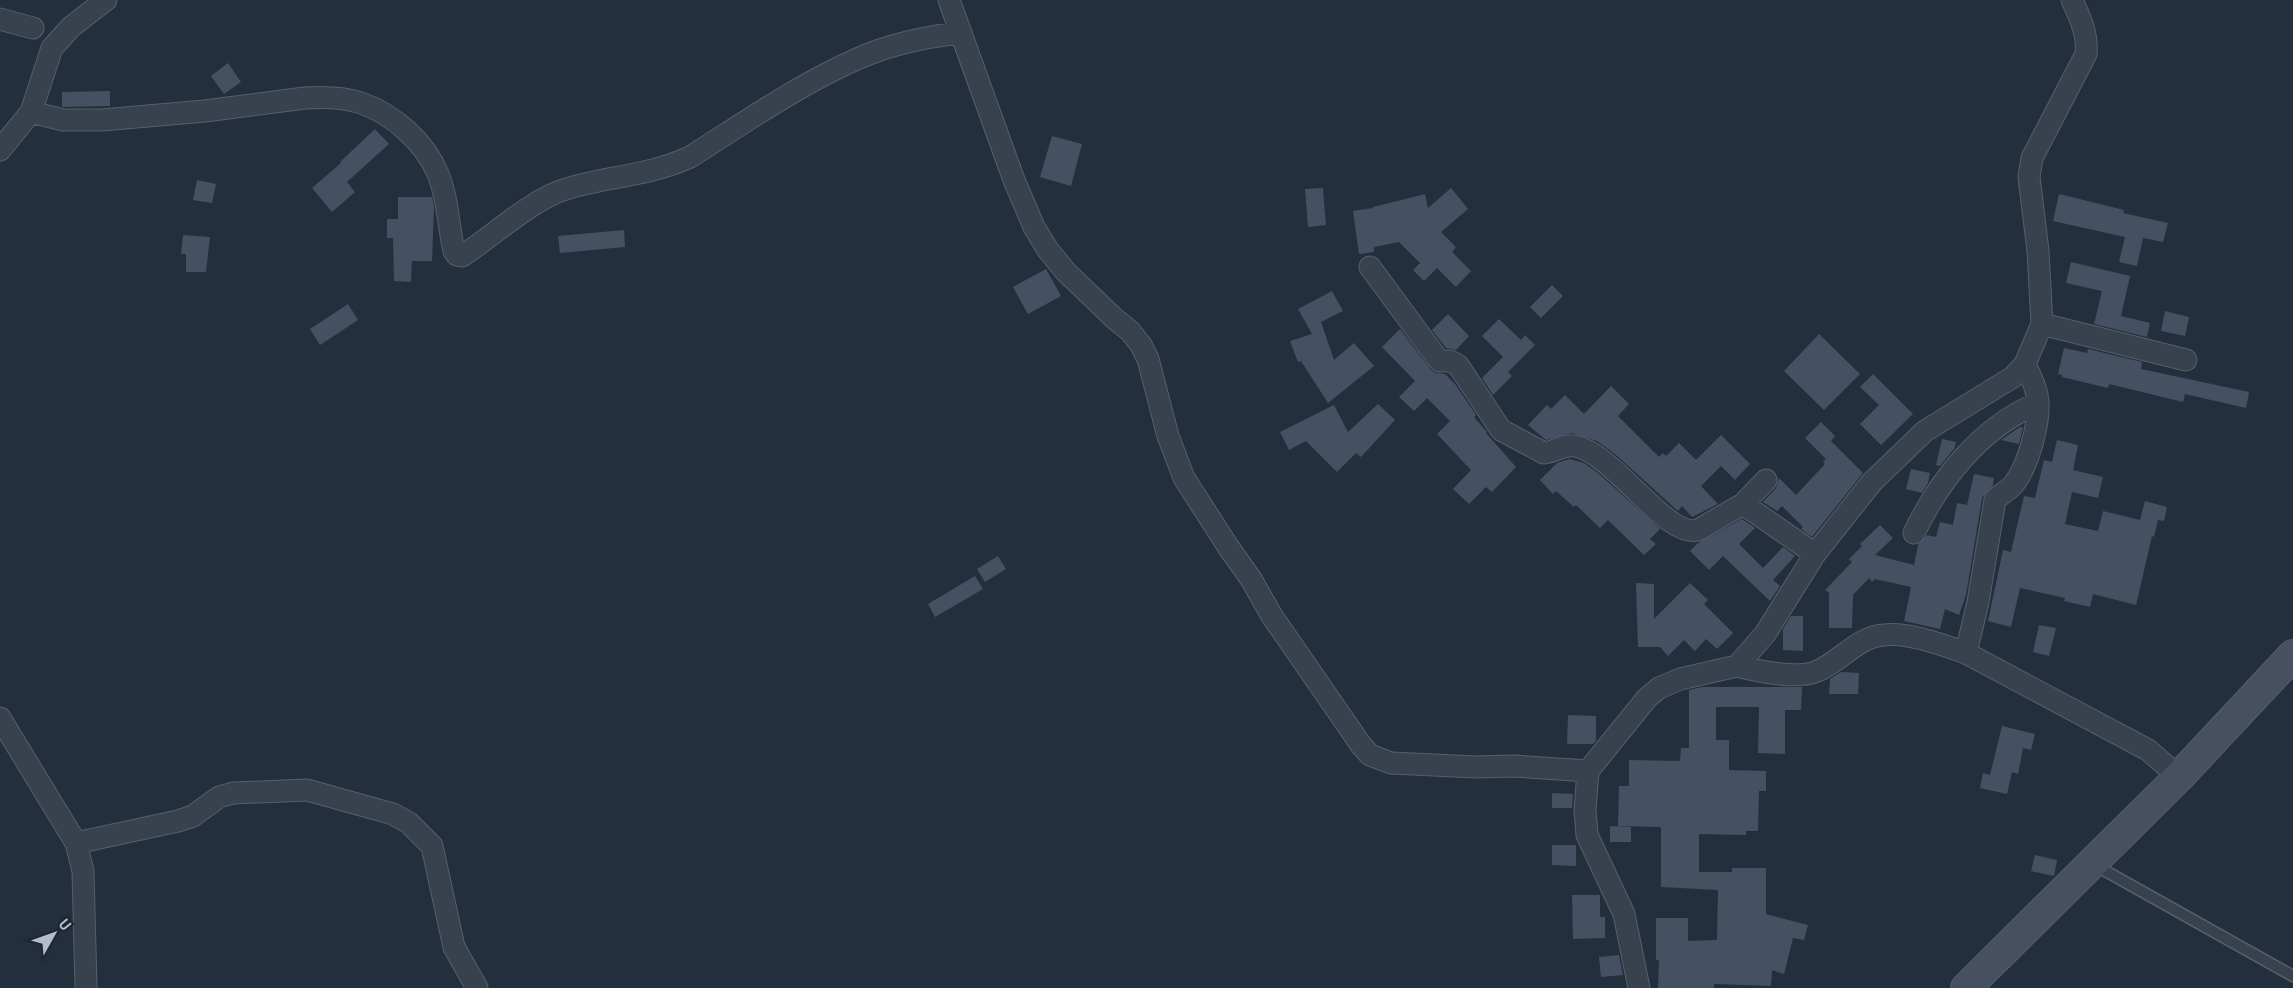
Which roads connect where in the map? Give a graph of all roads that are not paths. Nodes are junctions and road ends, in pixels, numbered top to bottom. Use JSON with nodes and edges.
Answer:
{"nodes":[{"id":1,"x":106,"y":0,"type":"edge"},
{"id":2,"x":949,"y":0,"type":"edge"},
{"id":3,"x":2072,"y":0,"type":"edge"},
{"id":4,"x":0,"y":19,"type":"edge"},
{"id":5,"x":33,"y":28,"type":"dead end"},
{"id":6,"x":959,"y":33,"type":"junction"},
{"id":7,"x":31,"y":112,"type":"junction"},
{"id":8,"x":0,"y":150,"type":"edge"},
{"id":9,"x":1370,"y":267,"type":"dead end"},
{"id":10,"x":2042,"y":324,"type":"junction"},
{"id":11,"x":2186,"y":360,"type":"dead end"},
{"id":12,"x":2025,"y":364,"type":"junction"},
{"id":13,"x":2038,"y":403,"type":"junction"},
{"id":14,"x":1766,"y":480,"type":"dead end"},
{"id":15,"x":1743,"y":504,"type":"junction"},
{"id":16,"x":1914,"y":533,"type":"dead end"},
{"id":17,"x":1815,"y":554,"type":"junction"},
{"id":18,"x":1966,"y":653,"type":"junction"},
{"id":19,"x":2293,"y":655,"type":"edge"},
{"id":20,"x":1737,"y":666,"type":"junction"},
{"id":21,"x":0,"y":718,"type":"edge"},
{"id":22,"x":2162,"y":762,"type":"junction"},
{"id":23,"x":1588,"y":771,"type":"junction"},
{"id":24,"x":76,"y":843,"type":"junction"},
{"id":25,"x":2090,"y":863,"type":"junction"},
{"id":26,"x":2293,"y":976,"type":"edge"},
{"id":27,"x":86,"y":988,"type":"edge"},
{"id":28,"x":477,"y":988,"type":"edge"},
{"id":29,"x":1639,"y":988,"type":"edge"},
{"id":30,"x":1966,"y":988,"type":"edge"}],
"edges":[{"from":1,"to":7,"type":"street"},
{"from":2,"to":6,"type":"street"},
{"from":3,"to":10,"type":"street"},
{"from":4,"to":5,"type":"street"},
{"from":6,"to":7,"type":"street"},
{"from":6,"to":23,"type":"street"},
{"from":7,"to":8,"type":"street"},
{"from":9,"to":15,"type":"street"},
{"from":10,"to":11,"type":"street"},
{"from":10,"to":12,"type":"street"},
{"from":12,"to":13,"type":"street"},
{"from":12,"to":17,"type":"street"},
{"from":13,"to":16,"type":"street"},
{"from":13,"to":18,"type":"street"},
{"from":14,"to":15,"type":"street"},
{"from":15,"to":17,"type":"street"},
{"from":17,"to":20,"type":"street"},
{"from":18,"to":20,"type":"street"},
{"from":18,"to":22,"type":"street"},
{"from":19,"to":22,"type":"street"},
{"from":20,"to":23,"type":"street"},
{"from":21,"to":24,"type":"street"},
{"from":22,"to":25,"type":"street"},
{"from":23,"to":29,"type":"street"},
{"from":24,"to":27,"type":"street"},
{"from":24,"to":28,"type":"street"},
{"from":25,"to":26,"type":"lane"},
{"from":25,"to":30,"type":"street"}]}
